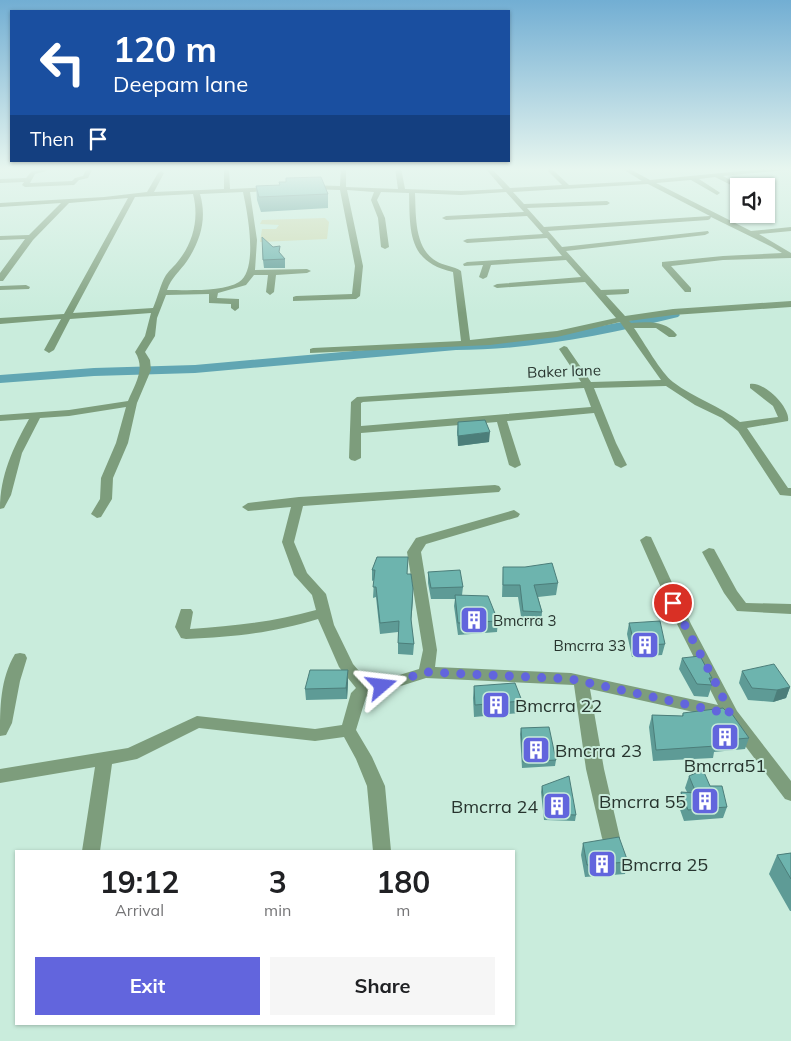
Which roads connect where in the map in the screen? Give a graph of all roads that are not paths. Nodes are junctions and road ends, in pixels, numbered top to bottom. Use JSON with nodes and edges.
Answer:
{"nodes":[{"id":1,"x":53,"y":217,"type":"edge"},
{"id":2,"x":122,"y":217,"type":"edge"},
{"id":3,"x":199,"y":217,"type":"edge"},
{"id":4,"x":252,"y":217,"type":"edge"},
{"id":5,"x":350,"y":217,"type":"edge"},
{"id":6,"x":382,"y":217,"type":"edge"},
{"id":7,"x":413,"y":217,"type":"edge"},
{"id":8,"x":476,"y":217,"type":"edge"},
{"id":9,"x":532,"y":217,"type":"edge"},
{"id":10,"x":641,"y":217,"type":"edge"},
{"id":11,"x":719,"y":217,"type":"edge"},
{"id":12,"x":446,"y":218,"type":"dead end"},
{"id":13,"x":708,"y":218,"type":"dead end"},
{"id":14,"x":647,"y":222,"type":"junction"},
{"id":15,"x":543,"y":229,"type":"junction"},
{"id":16,"x":791,"y":229,"type":"edge"},
{"id":17,"x":751,"y":232,"type":"junction"},
{"id":18,"x":706,"y":233,"type":"dead end"},
{"id":19,"x":549,"y":236,"type":"junction"},
{"id":20,"x":31,"y":237,"type":"junction"},
{"id":21,"x":0,"y":238,"type":"edge"},
{"id":22,"x":467,"y":242,"type":"dead end"},
{"id":23,"x":385,"y":247,"type":"dead end"},
{"id":24,"x":561,"y":249,"type":"junction"},
{"id":25,"x":790,"y":255,"type":"edge"},
{"id":26,"x":568,"y":258,"type":"junction"},
{"id":27,"x":488,"y":263,"type":"junction"},
{"id":28,"x":467,"y":264,"type":"dead end"},
{"id":29,"x":307,"y":271,"type":"dead end"},
{"id":30,"x":251,"y":273,"type":"junction"},
{"id":31,"x":272,"y":273,"type":"junction"},
{"id":32,"x":484,"y":277,"type":"dead end"},
{"id":33,"x":0,"y":279,"type":"edge"},
{"id":34,"x":586,"y":279,"type":"junction"},
{"id":35,"x":497,"y":286,"type":"dead end"},
{"id":36,"x":26,"y":287,"type":"dead end"},
{"id":37,"x":0,"y":288,"type":"edge"},
{"id":38,"x":214,"y":290,"type":"junction"},
{"id":39,"x":688,"y":290,"type":"dead end"},
{"id":40,"x":626,"y":291,"type":"dead end"},
{"id":41,"x":270,"y":292,"type":"dead end"},
{"id":42,"x":162,"y":293,"type":"junction"},
{"id":43,"x":598,"y":293,"type":"junction"},
{"id":44,"x":296,"y":299,"type":"dead end"},
{"id":45,"x":791,"y":304,"type":"edge"},
{"id":46,"x":235,"y":308,"type":"dead end"},
{"id":47,"x":156,"y":310,"type":"junction"},
{"id":48,"x":68,"y":316,"type":"junction"},
{"id":49,"x":0,"y":321,"type":"edge"},
{"id":50,"x":628,"y":325,"type":"junction"},
{"id":51,"x":672,"y":335,"type":"dead end"},
{"id":52,"x":466,"y":343,"type":"junction"},
{"id":53,"x":564,"y":349,"type":"dead end"},
{"id":54,"x":49,"y":350,"type":"dead end"},
{"id":55,"x":313,"y":351,"type":"dead end"},
{"id":56,"x":668,"y":383,"type":"junction"},
{"id":57,"x":588,"y":385,"type":"junction"},
{"id":58,"x":754,"y":386,"type":"dead end"},
{"id":59,"x":132,"y":403,"type":"junction"},
{"id":60,"x":597,"y":410,"type":"junction"},
{"id":61,"x":35,"y":417,"type":"junction"},
{"id":62,"x":0,"y":418,"type":"edge"},
{"id":63,"x":500,"y":418,"type":"junction"},
{"id":64,"x":738,"y":426,"type":"junction"},
{"id":65,"x":356,"y":430,"type":"junction"},
{"id":66,"x":355,"y":458,"type":"dead end"},
{"id":67,"x":621,"y":465,"type":"dead end"},
{"id":68,"x":515,"y":466,"type":"dead end"},
{"id":69,"x":495,"y":489,"type":"dead end"},
{"id":70,"x":788,"y":492,"type":"edge"},
{"id":71,"x":300,"y":501,"type":"junction"},
{"id":72,"x":0,"y":505,"type":"edge"},
{"id":73,"x":248,"y":507,"type":"dead end"},
{"id":74,"x":97,"y":514,"type":"dead end"},
{"id":75,"x":514,"y":514,"type":"dead end"},
{"id":76,"x":646,"y":540,"type":"dead end"},
{"id":77,"x":709,"y":552,"type":"dead end"},
{"id":78,"x":791,"y":609,"type":"edge"},
{"id":79,"x":186,"y":612,"type":"dead end"},
{"id":80,"x":324,"y":613,"type":"junction"},
{"id":81,"x":20,"y":658,"type":"dead end"},
{"id":82,"x":426,"y":672,"type":"junction"},
{"id":83,"x":582,"y":681,"type":"junction"},
{"id":84,"x":368,"y":690,"type":"junction"},
{"id":85,"x":730,"y":714,"type":"junction"},
{"id":86,"x":0,"y":730,"type":"edge"},
{"id":87,"x":348,"y":730,"type":"junction"},
{"id":88,"x":105,"y":757,"type":"junction"},
{"id":89,"x":0,"y":776,"type":"edge"},
{"id":90,"x":791,"y":794,"type":"edge"},
{"id":91,"x":611,"y":838,"type":"edge"},
{"id":92,"x":91,"y":850,"type":"edge"},
{"id":93,"x":382,"y":850,"type":"edge"}],
"edges":[{"from":1,"to":20,"type":"street"},
{"from":2,"to":48,"type":"street"},
{"from":3,"to":42,"type":"street"},
{"from":4,"to":30,"type":"street"},
{"from":5,"to":44,"type":"street"},
{"from":6,"to":23,"type":"street"},
{"from":7,"to":52,"type":"street"},
{"from":8,"to":12,"type":"street"},
{"from":9,"to":15,"type":"street"},
{"from":10,"to":14,"type":"street"},
{"from":11,"to":17,"type":"street"},
{"from":13,"to":14,"type":"street"},
{"from":14,"to":15,"type":"street"},
{"from":15,"to":19,"type":"street"},
{"from":16,"to":17,"type":"street"},
{"from":17,"to":25,"type":"street"},
{"from":18,"to":24,"type":"street"},
{"from":19,"to":22,"type":"street"},
{"from":19,"to":24,"type":"street"},
{"from":20,"to":21,"type":"street"},
{"from":20,"to":33,"type":"street"},
{"from":24,"to":26,"type":"street"},
{"from":25,"to":39,"type":"street"},
{"from":26,"to":27,"type":"street"},
{"from":26,"to":34,"type":"street"},
{"from":27,"to":28,"type":"street"},
{"from":27,"to":32,"type":"street"},
{"from":29,"to":31,"type":"street"},
{"from":30,"to":31,"type":"street"},
{"from":30,"to":38,"type":"street"},
{"from":31,"to":41,"type":"street"},
{"from":34,"to":35,"type":"street"},
{"from":34,"to":43,"type":"street"},
{"from":36,"to":37,"type":"street"},
{"from":38,"to":42,"type":"street"},
{"from":38,"to":46,"type":"street"},
{"from":40,"to":43,"type":"street"},
{"from":42,"to":47,"type":"street"},
{"from":43,"to":50,"type":"street"},
{"from":45,"to":50,"type":"street"},
{"from":47,"to":48,"type":"street"},
{"from":47,"to":59,"type":"street"},
{"from":48,"to":49,"type":"street"},
{"from":48,"to":54,"type":"street"},
{"from":50,"to":51,"type":"street"},
{"from":50,"to":52,"type":"street"},
{"from":50,"to":56,"type":"street"},
{"from":52,"to":55,"type":"street"},
{"from":53,"to":57,"type":"street"},
{"from":56,"to":57,"type":"street","name":"Baker lane"},
{"from":56,"to":64,"type":"street"},
{"from":57,"to":60,"type":"street"},
{"from":57,"to":65,"type":"street","name":"Baker lane"},
{"from":58,"to":64,"type":"street"},
{"from":59,"to":61,"type":"street"},
{"from":59,"to":74,"type":"street"},
{"from":60,"to":63,"type":"street"},
{"from":60,"to":67,"type":"street"},
{"from":61,"to":62,"type":"street"},
{"from":61,"to":72,"type":"street"},
{"from":63,"to":65,"type":"street"},
{"from":63,"to":68,"type":"street"},
{"from":64,"to":70,"type":"street"},
{"from":65,"to":66,"type":"street","name":"Baker lane"},
{"from":69,"to":71,"type":"street"},
{"from":71,"to":73,"type":"street"},
{"from":71,"to":80,"type":"street"},
{"from":75,"to":82,"type":"street"},
{"from":76,"to":85,"type":"street"},
{"from":77,"to":78,"type":"street"},
{"from":79,"to":80,"type":"street"},
{"from":80,"to":84,"type":"street"},
{"from":81,"to":86,"type":"street"},
{"from":82,"to":83,"type":"street"},
{"from":82,"to":84,"type":"street"},
{"from":83,"to":85,"type":"street"},
{"from":83,"to":91,"type":"street"},
{"from":84,"to":87,"type":"street"},
{"from":85,"to":90,"type":"street"},
{"from":87,"to":88,"type":"street"},
{"from":87,"to":93,"type":"street"},
{"from":88,"to":89,"type":"street"},
{"from":88,"to":92,"type":"street"}]}
